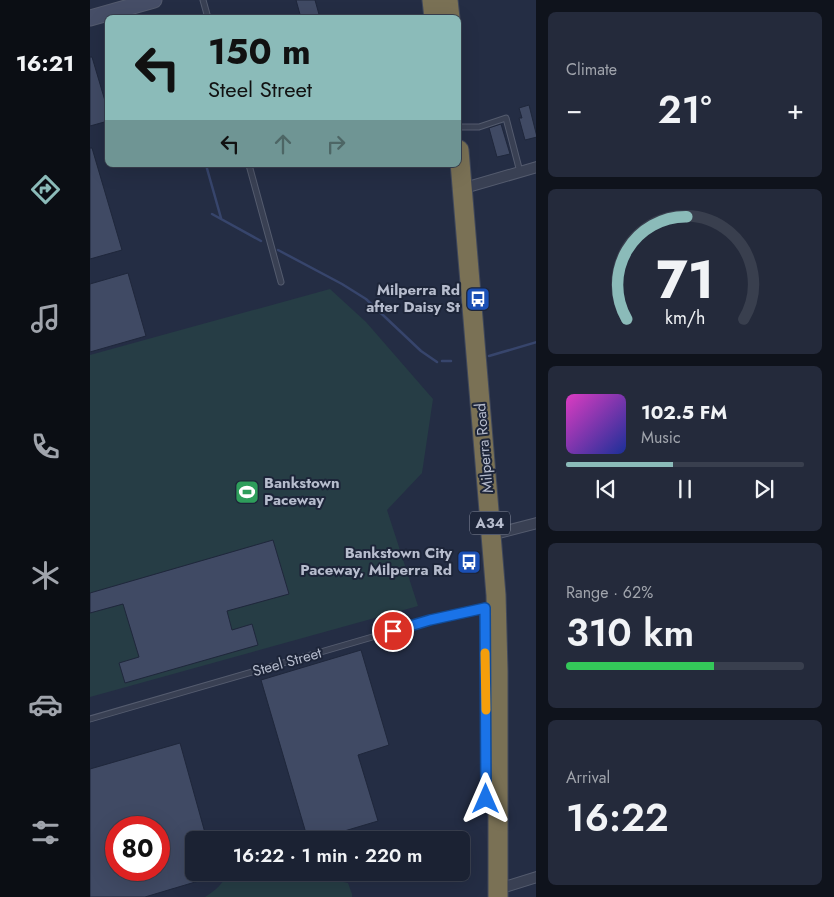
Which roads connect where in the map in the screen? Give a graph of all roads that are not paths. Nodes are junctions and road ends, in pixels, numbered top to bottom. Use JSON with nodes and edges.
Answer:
{"nodes":[{"id":1,"x":154,"y":0,"type":"edge"},
{"id":2,"x":203,"y":0,"type":"edge"},
{"id":3,"x":432,"y":0,"type":"edge"},
{"id":4,"x":448,"y":0,"type":"edge"},
{"id":5,"x":207,"y":15,"type":"edge"},
{"id":6,"x":434,"y":15,"type":"edge"},
{"id":7,"x":450,"y":15,"type":"edge"},
{"id":8,"x":90,"y":18,"type":"edge"},
{"id":9,"x":461,"y":127,"type":"edge"},
{"id":10,"x":250,"y":167,"type":"edge"},
{"id":11,"x":447,"y":167,"type":"edge"},
{"id":12,"x":460,"y":167,"type":"edge"},
{"id":13,"x":536,"y":167,"type":"edge"},
{"id":14,"x":520,"y":172,"type":"junction"},
{"id":15,"x":461,"y":189,"type":"junction"},
{"id":16,"x":281,"y":282,"type":"dead end"},
{"id":17,"x":536,"y":523,"type":"edge"},
{"id":18,"x":491,"y":535,"type":"junction"},
{"id":19,"x":485,"y":608,"type":"junction"},
{"id":20,"x":90,"y":719,"type":"edge"},
{"id":21,"x":536,"y":877,"type":"edge"},
{"id":22,"x":494,"y":894,"type":"edge"}],
"edges":[{"from":1,"to":8,"type":"main road"},
{"from":2,"to":5,"type":"lane"},
{"from":3,"to":6,"type":"highway"},
{"from":4,"to":7,"type":"highway"},
{"from":9,"to":14,"type":"lane"},
{"from":10,"to":16,"type":"lane"},
{"from":11,"to":19,"type":"highway","name":"Milperra Road","number":"A34"},
{"from":12,"to":15,"type":"highway","name":"Milperra Road","number":"A34"},
{"from":13,"to":14,"type":"street"},
{"from":14,"to":15,"type":"street"},
{"from":15,"to":18,"type":"highway","name":"Milperra Road","number":"A34"},
{"from":17,"to":18,"type":"street"},
{"from":18,"to":22,"type":"highway","name":"Milperra Road","number":"A34"},
{"from":19,"to":20,"type":"lane","name":"Steel Street"},
{"from":19,"to":22,"type":"highway","name":"Milperra Road","number":"A34"},
{"from":21,"to":22,"type":"street"}]}
